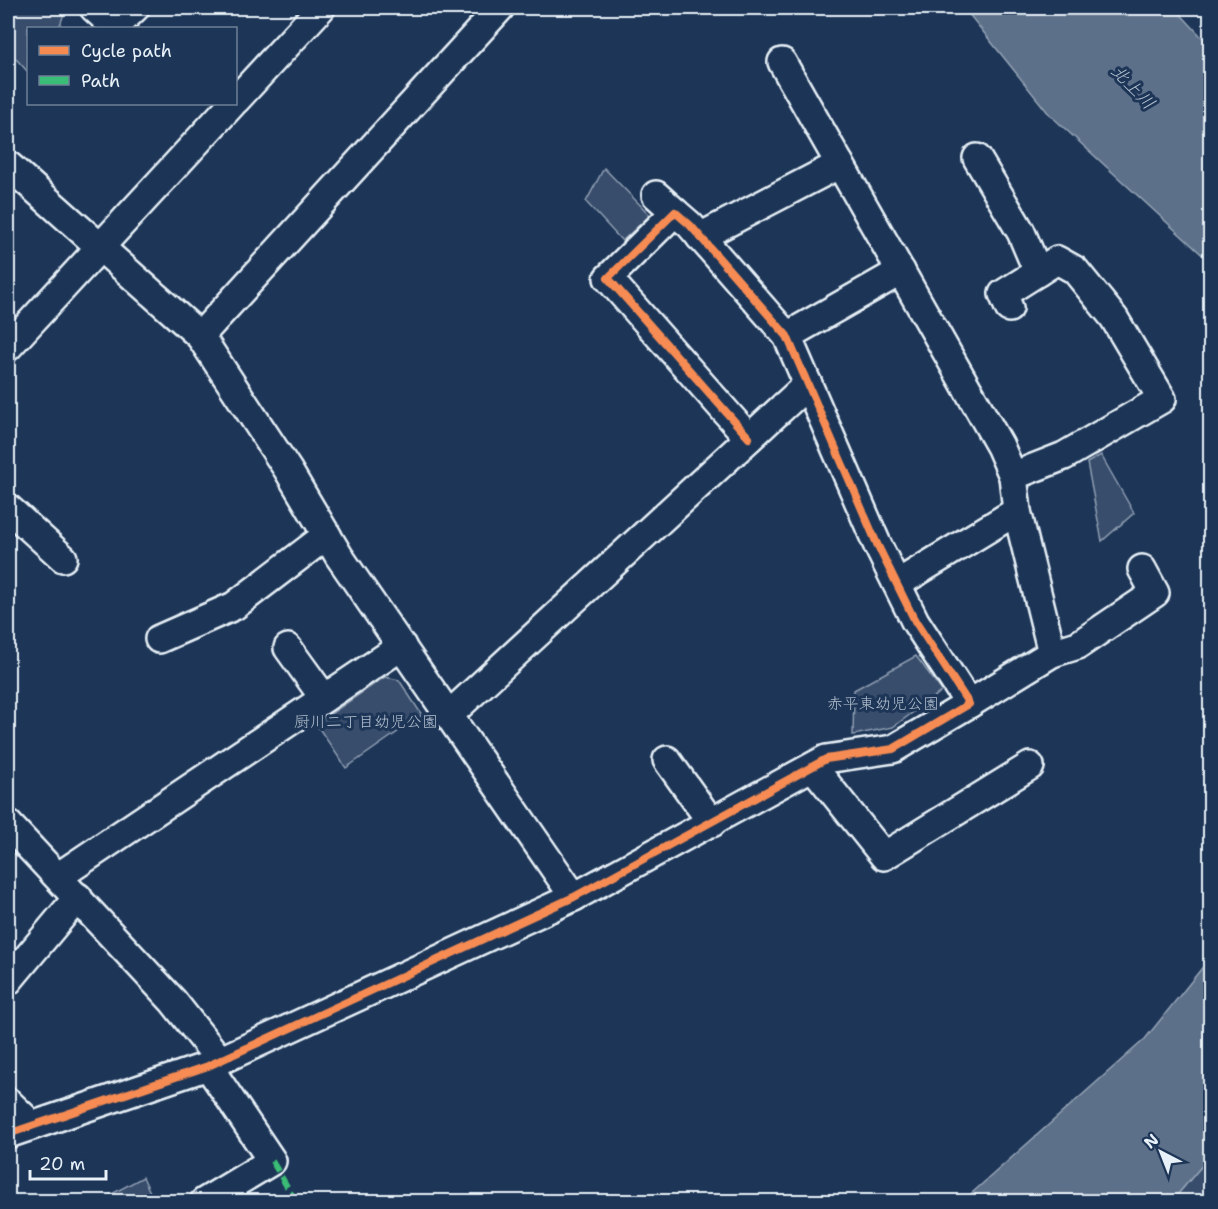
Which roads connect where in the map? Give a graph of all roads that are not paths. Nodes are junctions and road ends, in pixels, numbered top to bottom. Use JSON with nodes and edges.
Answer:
{"nodes":[{"id":1,"x":94,"y":8,"type":"edge"},
{"id":2,"x":135,"y":8,"type":"edge"},
{"id":3,"x":321,"y":8,"type":"edge"},
{"id":4,"x":500,"y":8,"type":"edge"},
{"id":5,"x":782,"y":62,"type":"dead end"},
{"id":6,"x":237,"y":99,"type":"edge"},
{"id":7,"x":231,"y":105,"type":"edge"},
{"id":8,"x":977,"y":158,"type":"dead end"},
{"id":9,"x":840,"y":164,"type":"junction"},
{"id":10,"x":8,"y":165,"type":"edge"},
{"id":11,"x":700,"y":237,"type":"junction"},
{"id":12,"x":101,"y":248,"type":"junction"},
{"id":13,"x":900,"y":271,"type":"junction"},
{"id":14,"x":1038,"y":272,"type":"junction"},
{"id":15,"x":1009,"y":308,"type":"dead end"},
{"id":16,"x":200,"y":336,"type":"junction"},
{"id":17,"x":787,"y":336,"type":"junction"},
{"id":18,"x":8,"y":347,"type":"edge"},
{"id":19,"x":808,"y":384,"type":"junction"},
{"id":20,"x":749,"y":438,"type":"junction"},
{"id":21,"x":1013,"y":476,"type":"junction"},
{"id":22,"x":8,"y":508,"type":"edge"},
{"id":23,"x":1017,"y":511,"type":"junction"},
{"id":24,"x":327,"y":535,"type":"junction"},
{"id":25,"x":63,"y":558,"type":"dead end"},
{"id":26,"x":1142,"y":569,"type":"dead end"},
{"id":27,"x":897,"y":584,"type":"junction"},
{"id":28,"x":159,"y":639,"type":"dead end"},
{"id":29,"x":402,"y":646,"type":"junction"},
{"id":30,"x":288,"y":648,"type":"dead end"},
{"id":31,"x":1052,"y":653,"type":"junction"},
{"id":32,"x":324,"y":698,"type":"junction"},
{"id":33,"x":969,"y":704,"type":"junction"},
{"id":34,"x":449,"y":715,"type":"junction"},
{"id":35,"x":667,"y":760,"type":"dead end"},
{"id":36,"x":1030,"y":766,"type":"dead end"},
{"id":37,"x":813,"y":767,"type":"junction"},
{"id":38,"x":712,"y":823,"type":"junction"},
{"id":39,"x":8,"y":824,"type":"edge"},
{"id":40,"x":58,"y":876,"type":"junction"},
{"id":41,"x":78,"y":897,"type":"junction"},
{"id":42,"x":574,"y":897,"type":"junction"},
{"id":43,"x":8,"y":981,"type":"edge"},
{"id":44,"x":213,"y":1063,"type":"junction"},
{"id":45,"x":8,"y":1102,"type":"edge"},
{"id":46,"x":20,"y":1129,"type":"edge"},
{"id":47,"x":204,"y":1202,"type":"edge"}],
"edges":[{"from":1,"to":2,"type":"street"},
{"from":3,"to":6,"type":"street"},
{"from":4,"to":16,"type":"street"},
{"from":5,"to":9,"type":"street"},
{"from":7,"to":12,"type":"street"},
{"from":8,"to":14,"type":"street"},
{"from":9,"to":11,"type":"street"},
{"from":9,"to":13,"type":"street"},
{"from":10,"to":12,"type":"street"},
{"from":11,"to":17,"type":"street"},
{"from":11,"to":20,"type":"street"},
{"from":12,"to":16,"type":"street"},
{"from":12,"to":18,"type":"street"},
{"from":13,"to":17,"type":"street"},
{"from":13,"to":21,"type":"street"},
{"from":14,"to":15,"type":"street"},
{"from":14,"to":21,"type":"street"},
{"from":16,"to":24,"type":"street"},
{"from":17,"to":19,"type":"street"},
{"from":19,"to":20,"type":"street"},
{"from":19,"to":27,"type":"street"},
{"from":20,"to":34,"type":"street"},
{"from":21,"to":23,"type":"street"},
{"from":22,"to":25,"type":"street"},
{"from":23,"to":27,"type":"street"},
{"from":23,"to":31,"type":"street"},
{"from":24,"to":28,"type":"street"},
{"from":24,"to":29,"type":"street"},
{"from":26,"to":31,"type":"street"},
{"from":27,"to":33,"type":"street"},
{"from":29,"to":32,"type":"street"},
{"from":29,"to":34,"type":"street"},
{"from":30,"to":32,"type":"street"},
{"from":31,"to":33,"type":"street"},
{"from":32,"to":40,"type":"street"},
{"from":33,"to":37,"type":"street"},
{"from":34,"to":42,"type":"street"},
{"from":35,"to":38,"type":"street"},
{"from":36,"to":37,"type":"street"},
{"from":37,"to":38,"type":"street"},
{"from":38,"to":42,"type":"street"},
{"from":39,"to":40,"type":"street"},
{"from":40,"to":41,"type":"street"},
{"from":41,"to":43,"type":"street"},
{"from":41,"to":44,"type":"street"},
{"from":42,"to":44,"type":"street"},
{"from":44,"to":46,"type":"street"},
{"from":44,"to":47,"type":"street"},
{"from":45,"to":46,"type":"street"}]}
